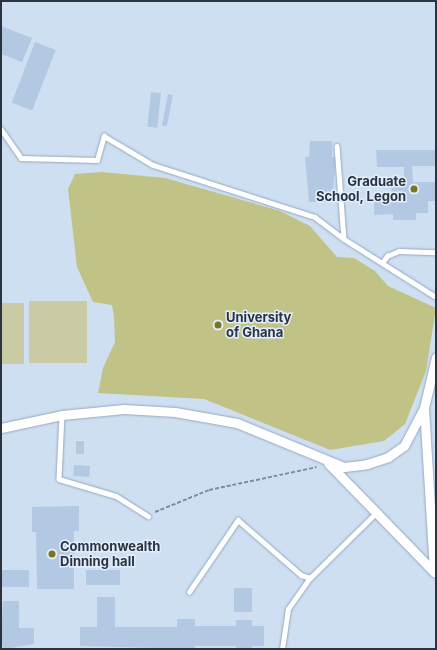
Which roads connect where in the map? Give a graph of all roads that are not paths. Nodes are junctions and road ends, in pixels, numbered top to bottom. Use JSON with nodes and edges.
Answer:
{"nodes":[{"id":1,"x":1,"y":129,"type":"edge"},
{"id":2,"x":338,"y":146,"type":"dead end"},
{"id":3,"x":344,"y":238,"type":"junction"},
{"id":4,"x":436,"y":252,"type":"edge"},
{"id":5,"x":382,"y":263,"type":"junction"},
{"id":6,"x":436,"y":297,"type":"edge"},
{"id":7,"x":436,"y":357,"type":"edge"},
{"id":8,"x":424,"y":408,"type":"junction"},
{"id":9,"x":62,"y":415,"type":"junction"},
{"id":10,"x":1,"y":428,"type":"edge"},
{"id":11,"x":327,"y":462,"type":"junction"},
{"id":12,"x":432,"y":485,"type":"edge"},
{"id":13,"x":377,"y":512,"type":"junction"},
{"id":14,"x":148,"y":516,"type":"road end"},
{"id":15,"x":435,"y":572,"type":"edge"},
{"id":16,"x":310,"y":578,"type":"junction"},
{"id":17,"x":189,"y":592,"type":"dead end"},
{"id":18,"x":282,"y":649,"type":"edge"}],
"edges":[{"from":1,"to":3,"type":"lane"},
{"from":2,"to":3,"type":"lane"},
{"from":3,"to":5,"type":"lane"},
{"from":4,"to":5,"type":"lane"},
{"from":5,"to":6,"type":"lane"},
{"from":7,"to":8,"type":"street"},
{"from":8,"to":11,"type":"street"},
{"from":8,"to":12,"type":"street"},
{"from":9,"to":10,"type":"street"},
{"from":9,"to":11,"type":"street"},
{"from":9,"to":14,"type":"lane"},
{"from":11,"to":13,"type":"street"},
{"from":12,"to":15,"type":"street"},
{"from":13,"to":15,"type":"street"},
{"from":13,"to":16,"type":"lane"},
{"from":16,"to":17,"type":"lane"},
{"from":16,"to":18,"type":"lane"}]}
